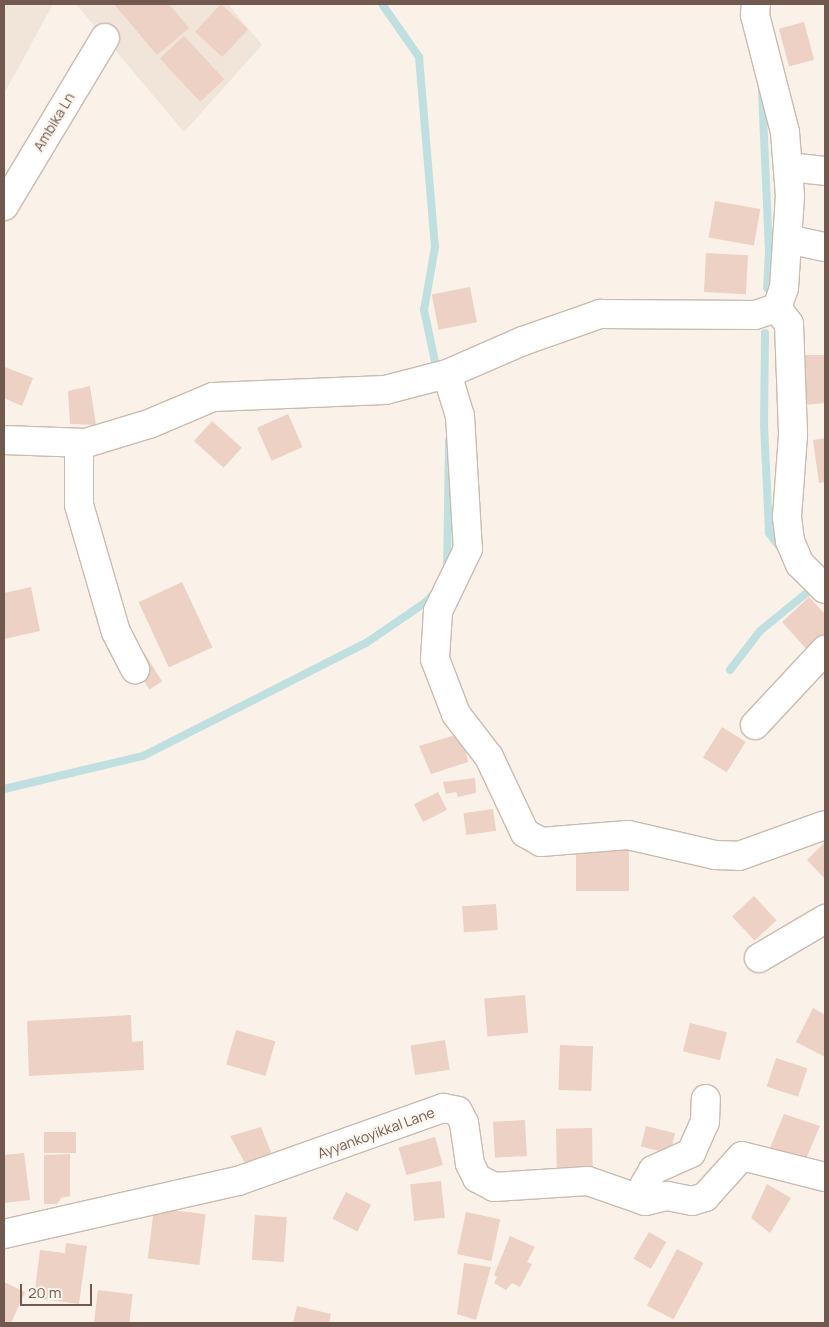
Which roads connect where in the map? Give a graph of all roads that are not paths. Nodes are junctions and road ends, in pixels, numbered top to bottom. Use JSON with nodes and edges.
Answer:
{"nodes":[{"id":1,"x":756,"y":4,"type":"edge"},
{"id":2,"x":104,"y":38,"type":"dead end"},
{"id":3,"x":788,"y":167,"type":"junction"},
{"id":4,"x":825,"y":170,"type":"edge"},
{"id":5,"x":4,"y":206,"type":"edge"},
{"id":6,"x":787,"y":239,"type":"junction"},
{"id":7,"x":825,"y":248,"type":"edge"},
{"id":8,"x":777,"y":308,"type":"junction"},
{"id":9,"x":447,"y":374,"type":"junction"},
{"id":10,"x":4,"y":440,"type":"edge"},
{"id":11,"x":79,"y":443,"type":"junction"},
{"id":12,"x":825,"y":589,"type":"edge"},
{"id":13,"x":825,"y":650,"type":"edge"},
{"id":14,"x":135,"y":669,"type":"dead end"},
{"id":15,"x":755,"y":725,"type":"dead end"},
{"id":16,"x":825,"y":825,"type":"edge"},
{"id":17,"x":825,"y":918,"type":"edge"},
{"id":18,"x":759,"y":958,"type":"dead end"},
{"id":19,"x":706,"y":1099,"type":"dead end"},
{"id":20,"x":825,"y":1177,"type":"edge"},
{"id":21,"x":645,"y":1201,"type":"junction"},
{"id":22,"x":4,"y":1234,"type":"edge"}],
"edges":[{"from":1,"to":3,"type":"street"},
{"from":2,"to":5,"type":"street","name":"Ambika Ln"},
{"from":3,"to":4,"type":"street"},
{"from":3,"to":6,"type":"street"},
{"from":6,"to":7,"type":"street"},
{"from":6,"to":8,"type":"street"},
{"from":8,"to":9,"type":"street"},
{"from":8,"to":12,"type":"street"},
{"from":9,"to":11,"type":"street"},
{"from":9,"to":16,"type":"street"},
{"from":10,"to":11,"type":"street"},
{"from":11,"to":14,"type":"street"},
{"from":13,"to":15,"type":"street"},
{"from":17,"to":18,"type":"street"},
{"from":19,"to":21,"type":"street"},
{"from":20,"to":21,"type":"street","name":"Ayyankoyikkal Lane"},
{"from":21,"to":22,"type":"street","name":"Ayyankoyikkal Lane"}]}
